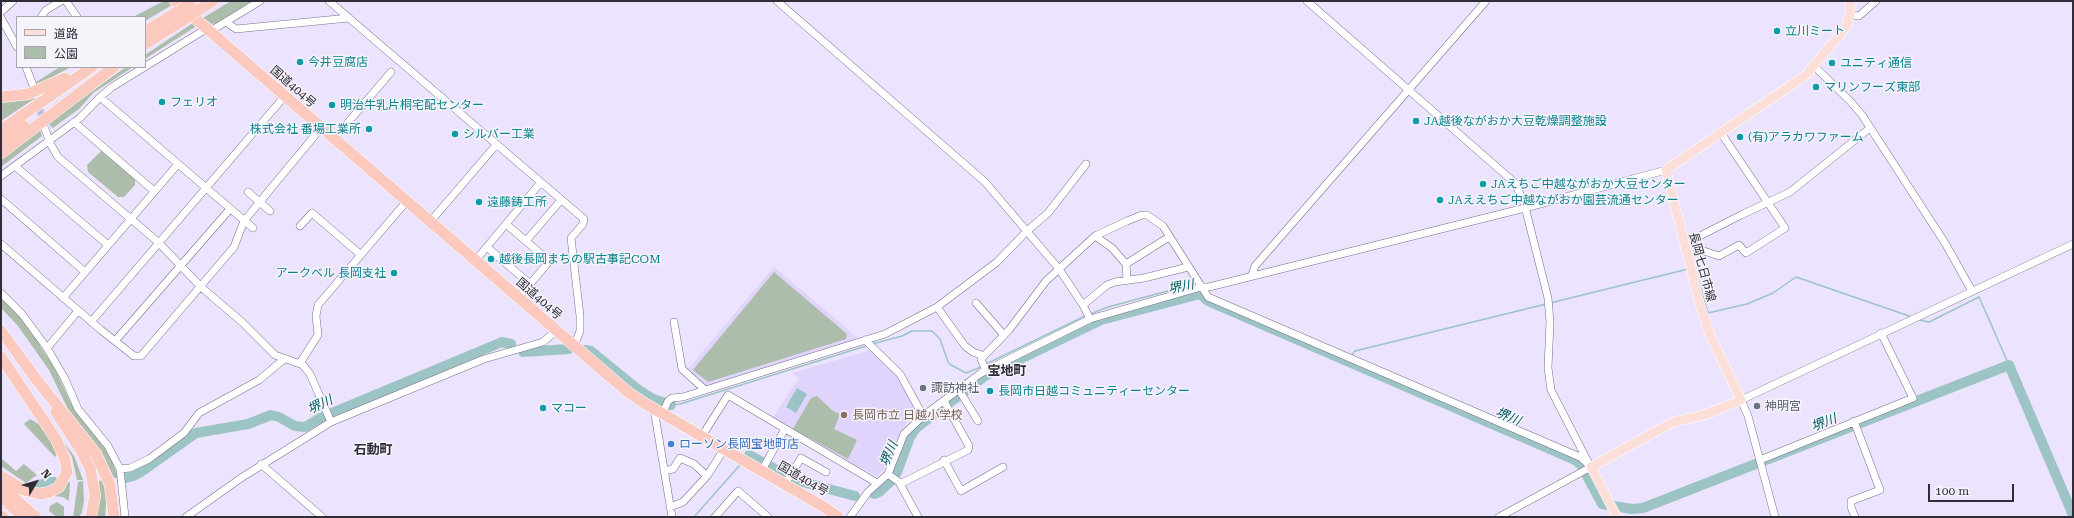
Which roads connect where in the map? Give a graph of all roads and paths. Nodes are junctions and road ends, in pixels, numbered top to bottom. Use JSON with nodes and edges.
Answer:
{"nodes":[{"id":1,"x":13,"y":1,"type":"edge"},
{"id":2,"x":60,"y":1,"type":"edge"},
{"id":3,"x":66,"y":1,"type":"edge"},
{"id":4,"x":213,"y":1,"type":"edge"},
{"id":5,"x":260,"y":1,"type":"edge"},
{"id":6,"x":329,"y":1,"type":"edge"},
{"id":7,"x":776,"y":1,"type":"edge"},
{"id":8,"x":1307,"y":1,"type":"edge"},
{"id":9,"x":1486,"y":1,"type":"edge"},
{"id":10,"x":1850,"y":1,"type":"edge"},
{"id":11,"x":1876,"y":1,"type":"edge"},
{"id":12,"x":194,"y":5,"type":"edge"},
{"id":13,"x":178,"y":11,"type":"edge"},
{"id":14,"x":1,"y":12,"type":"edge"},
{"id":15,"x":1850,"y":15,"type":"junction"},
{"id":16,"x":42,"y":16,"type":"edge"},
{"id":17,"x":76,"y":16,"type":"edge"},
{"id":18,"x":1,"y":18,"type":"edge"},
{"id":19,"x":349,"y":18,"type":"junction"},
{"id":20,"x":226,"y":22,"type":"junction"},
{"id":21,"x":208,"y":30,"type":"junction"},
{"id":22,"x":146,"y":38,"type":"edge"},
{"id":23,"x":16,"y":43,"type":"edge"},
{"id":24,"x":1814,"y":66,"type":"junction"},
{"id":25,"x":146,"y":67,"type":"edge"},
{"id":26,"x":26,"y":68,"type":"edge"},
{"id":27,"x":83,"y":68,"type":"edge"},
{"id":28,"x":91,"y":68,"type":"edge"},
{"id":29,"x":110,"y":68,"type":"edge"},
{"id":30,"x":113,"y":68,"type":"edge"},
{"id":31,"x":144,"y":68,"type":"edge"},
{"id":32,"x":390,"y":72,"type":"dead end"},
{"id":33,"x":34,"y":88,"type":"tunnel mouth"},
{"id":34,"x":1408,"y":90,"type":"junction"},
{"id":35,"x":284,"y":96,"type":"junction"},
{"id":36,"x":1,"y":97,"type":"edge"},
{"id":37,"x":100,"y":97,"type":"junction"},
{"id":38,"x":74,"y":122,"type":"junction"},
{"id":39,"x":321,"y":128,"type":"junction"},
{"id":40,"x":1870,"y":128,"type":"junction"},
{"id":41,"x":45,"y":129,"type":"tunnel mouth"},
{"id":42,"x":1,"y":130,"type":"edge"},
{"id":43,"x":1721,"y":133,"type":"junction"},
{"id":44,"x":334,"y":139,"type":"junction"},
{"id":45,"x":49,"y":140,"type":"junction"},
{"id":46,"x":1,"y":142,"type":"edge"},
{"id":47,"x":496,"y":145,"type":"junction"},
{"id":48,"x":1,"y":153,"type":"edge"},
{"id":49,"x":178,"y":164,"type":"junction"},
{"id":50,"x":1086,"y":164,"type":"dead end"},
{"id":51,"x":16,"y":166,"type":"junction"},
{"id":52,"x":1666,"y":170,"type":"junction"},
{"id":53,"x":1,"y":176,"type":"edge"},
{"id":54,"x":541,"y":182,"type":"junction"},
{"id":55,"x":206,"y":187,"type":"junction"},
{"id":56,"x":154,"y":191,"type":"junction"},
{"id":57,"x":248,"y":192,"type":"dead end"},
{"id":58,"x":1,"y":200,"type":"edge"},
{"id":59,"x":561,"y":200,"type":"junction"},
{"id":60,"x":260,"y":202,"type":"junction"},
{"id":61,"x":406,"y":202,"type":"junction"},
{"id":62,"x":1768,"y":202,"type":"junction"},
{"id":63,"x":1525,"y":208,"type":"junction"},
{"id":64,"x":230,"y":209,"type":"junction"},
{"id":65,"x":270,"y":211,"type":"dead end"},
{"id":66,"x":131,"y":219,"type":"junction"},
{"id":67,"x":244,"y":221,"type":"junction"},
{"id":68,"x":430,"y":222,"type":"junction"},
{"id":69,"x":506,"y":224,"type":"junction"},
{"id":70,"x":300,"y":226,"type":"dead end"},
{"id":71,"x":253,"y":228,"type":"dead end"},
{"id":72,"x":1027,"y":231,"type":"junction"},
{"id":73,"x":1094,"y":236,"type":"junction"},
{"id":74,"x":1169,"y":237,"type":"junction"},
{"id":75,"x":1694,"y":240,"type":"junction"},
{"id":76,"x":526,"y":241,"type":"junction"},
{"id":77,"x":158,"y":242,"type":"junction"},
{"id":78,"x":1684,"y":243,"type":"junction"},
{"id":79,"x":1,"y":244,"type":"edge"},
{"id":80,"x":2073,"y":244,"type":"edge"},
{"id":81,"x":108,"y":245,"type":"junction"},
{"id":82,"x":487,"y":247,"type":"junction"},
{"id":83,"x":361,"y":255,"type":"junction"},
{"id":84,"x":475,"y":261,"type":"junction"},
{"id":85,"x":1126,"y":264,"type":"junction"},
{"id":86,"x":180,"y":265,"type":"junction"},
{"id":87,"x":1188,"y":268,"type":"junction"},
{"id":88,"x":1059,"y":269,"type":"junction"},
{"id":89,"x":85,"y":272,"type":"junction"},
{"id":90,"x":1252,"y":275,"type":"junction"},
{"id":91,"x":1127,"y":280,"type":"junction"},
{"id":92,"x":530,"y":284,"type":"junction"},
{"id":93,"x":201,"y":287,"type":"junction"},
{"id":94,"x":1200,"y":287,"type":"junction"},
{"id":95,"x":1972,"y":291,"type":"junction"},
{"id":96,"x":1,"y":293,"type":"edge"},
{"id":97,"x":63,"y":298,"type":"junction"},
{"id":98,"x":518,"y":298,"type":"junction"},
{"id":99,"x":976,"y":303,"type":"dead end"},
{"id":100,"x":1083,"y":305,"type":"junction"},
{"id":101,"x":937,"y":307,"type":"junction"},
{"id":102,"x":78,"y":311,"type":"junction"},
{"id":103,"x":1090,"y":319,"type":"junction"},
{"id":104,"x":91,"y":322,"type":"junction"},
{"id":105,"x":674,"y":322,"type":"dead end"},
{"id":106,"x":556,"y":331,"type":"junction"},
{"id":107,"x":3,"y":333,"type":"edge"},
{"id":108,"x":1881,"y":333,"type":"junction"},
{"id":109,"x":1004,"y":335,"type":"junction"},
{"id":110,"x":865,"y":340,"type":"junction"},
{"id":111,"x":115,"y":341,"type":"junction"},
{"id":112,"x":574,"y":346,"type":"junction"},
{"id":113,"x":47,"y":348,"type":"junction"},
{"id":114,"x":984,"y":356,"type":"junction"},
{"id":115,"x":1,"y":357,"type":"edge"},
{"id":116,"x":283,"y":360,"type":"junction"},
{"id":117,"x":300,"y":363,"type":"junction"},
{"id":118,"x":986,"y":371,"type":"junction"},
{"id":119,"x":36,"y":379,"type":"junction"},
{"id":120,"x":24,"y":389,"type":"junction"},
{"id":121,"x":705,"y":390,"type":"junction"},
{"id":122,"x":959,"y":390,"type":"junction"},
{"id":123,"x":1741,"y":400,"type":"junction"},
{"id":124,"x":944,"y":401,"type":"junction"},
{"id":125,"x":663,"y":408,"type":"junction"},
{"id":126,"x":922,"y":416,"type":"junction"},
{"id":127,"x":329,"y":417,"type":"junction"},
{"id":128,"x":978,"y":421,"type":"dead end"},
{"id":129,"x":1854,"y":421,"type":"junction"},
{"id":130,"x":785,"y":429,"type":"junction"},
{"id":131,"x":702,"y":436,"type":"junction"},
{"id":132,"x":725,"y":448,"type":"junction"},
{"id":133,"x":944,"y":460,"type":"junction"},
{"id":134,"x":1760,"y":460,"type":"junction"},
{"id":135,"x":261,"y":464,"type":"junction"},
{"id":136,"x":763,"y":466,"type":"junction"},
{"id":137,"x":1003,"y":467,"type":"dead end"},
{"id":138,"x":1591,"y":467,"type":"junction"},
{"id":139,"x":120,"y":469,"type":"junction"},
{"id":140,"x":664,"y":471,"type":"junction"},
{"id":141,"x":826,"y":472,"type":"dead end"},
{"id":142,"x":888,"y":474,"type":"junction"},
{"id":143,"x":1,"y":476,"type":"edge"},
{"id":144,"x":707,"y":476,"type":"junction"},
{"id":145,"x":788,"y":480,"type":"junction"},
{"id":146,"x":878,"y":483,"type":"junction"},
{"id":147,"x":900,"y":484,"type":"junction"},
{"id":148,"x":1,"y":486,"type":"edge"},
{"id":149,"x":1,"y":497,"type":"edge"},
{"id":150,"x":670,"y":506,"type":"junction"},
{"id":151,"x":23,"y":517,"type":"edge"},
{"id":152,"x":36,"y":517,"type":"edge"},
{"id":153,"x":84,"y":517,"type":"edge"},
{"id":154,"x":91,"y":517,"type":"edge"},
{"id":155,"x":114,"y":517,"type":"edge"},
{"id":156,"x":125,"y":517,"type":"edge"},
{"id":157,"x":186,"y":517,"type":"edge"},
{"id":158,"x":322,"y":517,"type":"edge"},
{"id":159,"x":672,"y":517,"type":"edge"},
{"id":160,"x":715,"y":517,"type":"edge"},
{"id":161,"x":768,"y":517,"type":"edge"},
{"id":162,"x":838,"y":517,"type":"edge"},
{"id":163,"x":850,"y":517,"type":"edge"},
{"id":164,"x":918,"y":517,"type":"edge"},
{"id":165,"x":1500,"y":517,"type":"edge"},
{"id":166,"x":1617,"y":517,"type":"edge"},
{"id":167,"x":1775,"y":517,"type":"edge"},
{"id":168,"x":1855,"y":517,"type":"edge"}],
"edges":[{"from":1,"to":14,"type":"street"},
{"from":2,"to":16,"type":"street"},
{"from":3,"to":17,"type":"street"},
{"from":4,"to":12,"type":"highway"},
{"from":5,"to":20,"type":"street"},
{"from":6,"to":19,"type":"street"},
{"from":7,"to":72,"type":"street"},
{"from":8,"to":34,"type":"street"},
{"from":9,"to":34,"type":"street"},
{"from":10,"to":15,"type":"main road"},
{"from":11,"to":15,"type":"street"},
{"from":12,"to":13,"type":"highway","bridge":true},
{"from":13,"to":21,"type":"highway","name":"国道404号"},
{"from":13,"to":22,"type":"highway"},
{"from":15,"to":24,"type":"main road"},
{"from":18,"to":23,"type":"street"},
{"from":19,"to":20,"type":"street"},
{"from":19,"to":47,"type":"street"},
{"from":20,"to":21,"type":"street"},
{"from":21,"to":25,"type":"street"},
{"from":21,"to":35,"type":"highway","name":"国道404号"},
{"from":24,"to":40,"type":"street"},
{"from":24,"to":43,"type":"main road"},
{"from":26,"to":33,"type":"street"},
{"from":27,"to":36,"type":"highway"},
{"from":28,"to":42,"type":"highway"},
{"from":29,"to":46,"type":"highway"},
{"from":30,"to":48,"type":"highway"},
{"from":31,"to":37,"type":"street"},
{"from":32,"to":44,"type":"street"},
{"from":34,"to":63,"type":"street"},
{"from":34,"to":90,"type":"street"},
{"from":35,"to":39,"type":"highway","name":"国道404号"},
{"from":35,"to":55,"type":"street"},
{"from":37,"to":38,"type":"street"},
{"from":37,"to":49,"type":"street"},
{"from":38,"to":45,"type":"street"},
{"from":38,"to":56,"type":"street"},
{"from":39,"to":44,"type":"highway","name":"国道404号"},
{"from":39,"to":60,"type":"street"},
{"from":40,"to":62,"type":"street"},
{"from":40,"to":95,"type":"street"},
{"from":41,"to":45,"type":"street"},
{"from":43,"to":52,"type":"main road"},
{"from":43,"to":62,"type":"street"},
{"from":44,"to":61,"type":"highway","name":"国道404号"},
{"from":45,"to":51,"type":"street"},
{"from":45,"to":66,"type":"street"},
{"from":47,"to":54,"type":"street"},
{"from":47,"to":68,"type":"street"},
{"from":49,"to":55,"type":"street"},
{"from":49,"to":56,"type":"street"},
{"from":50,"to":72,"type":"street"},
{"from":51,"to":53,"type":"street"},
{"from":51,"to":81,"type":"street"},
{"from":52,"to":63,"type":"street"},
{"from":52,"to":78,"type":"main road","name":"長岡七日市線"},
{"from":54,"to":59,"type":"street"},
{"from":54,"to":69,"type":"street"},
{"from":55,"to":64,"type":"street"},
{"from":55,"to":77,"type":"street"},
{"from":56,"to":66,"type":"street"},
{"from":57,"to":60,"type":"street"},
{"from":58,"to":89,"type":"street"},
{"from":59,"to":76,"type":"street"},
{"from":59,"to":112,"type":"street"},
{"from":60,"to":65,"type":"street"},
{"from":60,"to":67,"type":"street"},
{"from":61,"to":68,"type":"highway","name":"国道404号"},
{"from":61,"to":83,"type":"street"},
{"from":62,"to":75,"type":"street"},
{"from":62,"to":75,"type":"street"},
{"from":63,"to":90,"type":"street"},
{"from":63,"to":138,"type":"street"},
{"from":64,"to":67,"type":"street"},
{"from":64,"to":86,"type":"street"},
{"from":66,"to":77,"type":"street"},
{"from":66,"to":81,"type":"street"},
{"from":67,"to":71,"type":"street"},
{"from":67,"to":93,"type":"street"},
{"from":68,"to":84,"type":"highway","name":"国道404号"},
{"from":69,"to":76,"type":"street"},
{"from":69,"to":82,"type":"street"},
{"from":70,"to":83,"type":"street"},
{"from":72,"to":88,"type":"street"},
{"from":72,"to":101,"type":"street"},
{"from":73,"to":74,"type":"street"},
{"from":73,"to":85,"type":"street"},
{"from":73,"to":88,"type":"street"},
{"from":74,"to":85,"type":"street"},
{"from":74,"to":87,"type":"street"},
{"from":75,"to":78,"type":"street"},
{"from":76,"to":92,"type":"street"},
{"from":77,"to":86,"type":"street"},
{"from":77,"to":104,"type":"street"},
{"from":78,"to":123,"type":"main road","name":"長岡七日市線"},
{"from":79,"to":97,"type":"street"},
{"from":80,"to":95,"type":"street"},
{"from":81,"to":89,"type":"street"},
{"from":82,"to":84,"type":"street"},
{"from":82,"to":92,"type":"street"},
{"from":83,"to":117,"type":"street"},
{"from":84,"to":98,"type":"highway","name":"国道404号"},
{"from":85,"to":91,"type":"street"},
{"from":86,"to":93,"type":"street"},
{"from":86,"to":111,"type":"street"},
{"from":87,"to":91,"type":"street"},
{"from":87,"to":94,"type":"street"},
{"from":88,"to":100,"type":"street"},
{"from":88,"to":109,"type":"street"},
{"from":89,"to":97,"type":"street"},
{"from":90,"to":94,"type":"street"},
{"from":91,"to":100,"type":"street"},
{"from":92,"to":98,"type":"street"},
{"from":93,"to":111,"type":"street"},
{"from":93,"to":116,"type":"street"},
{"from":94,"to":103,"type":"street"},
{"from":94,"to":138,"type":"street"},
{"from":95,"to":108,"type":"street"},
{"from":96,"to":113,"type":"street"},
{"from":97,"to":102,"type":"street"},
{"from":98,"to":106,"type":"highway","name":"国道404号"},
{"from":99,"to":109,"type":"street"},
{"from":100,"to":103,"type":"street"},
{"from":101,"to":110,"type":"street"},
{"from":101,"to":114,"type":"street"},
{"from":102,"to":104,"type":"street"},
{"from":102,"to":113,"type":"street"},
{"from":103,"to":118,"type":"street"},
{"from":104,"to":111,"type":"street"},
{"from":105,"to":121,"type":"street"},
{"from":106,"to":112,"type":"highway","name":"国道404号"},
{"from":106,"to":127,"type":"street"},
{"from":107,"to":119,"type":"highway"},
{"from":108,"to":123,"type":"street"},
{"from":108,"to":129,"type":"street"},
{"from":109,"to":114,"type":"street"},
{"from":110,"to":121,"type":"street"},
{"from":110,"to":126,"type":"street"},
{"from":112,"to":125,"type":"highway","name":"国道404号"},
{"from":113,"to":139,"type":"street"},
{"from":114,"to":118,"type":"street"},
{"from":115,"to":120,"type":"highway"},
{"from":116,"to":117,"type":"street"},
{"from":116,"to":139,"type":"street"},
{"from":117,"to":127,"type":"street"},
{"from":118,"to":122,"type":"street"},
{"from":119,"to":154,"type":"highway"},
{"from":119,"to":155,"type":"highway"},
{"from":120,"to":143,"type":"highway"},
{"from":120,"to":153,"type":"highway"},
{"from":121,"to":125,"type":"street"},
{"from":122,"to":124,"type":"street"},
{"from":122,"to":128,"type":"street"},
{"from":123,"to":134,"type":"street"},
{"from":123,"to":138,"type":"main road"},
{"from":124,"to":126,"type":"street"},
{"from":124,"to":133,"type":"street"},
{"from":125,"to":131,"type":"highway","name":"国道404号"},
{"from":125,"to":140,"type":"street"},
{"from":126,"to":142,"type":"street"},
{"from":127,"to":135,"type":"street"},
{"from":129,"to":134,"type":"street"},
{"from":129,"to":168,"type":"street"},
{"from":130,"to":131,"type":"street"},
{"from":130,"to":136,"type":"street"},
{"from":130,"to":146,"type":"street"},
{"from":131,"to":132,"type":"highway","name":"国道404号"},
{"from":132,"to":136,"type":"highway","name":"国道404号"},
{"from":132,"to":144,"type":"street"},
{"from":133,"to":137,"type":"street"},
{"from":133,"to":147,"type":"street"},
{"from":134,"to":167,"type":"street"},
{"from":135,"to":157,"type":"street"},
{"from":135,"to":158,"type":"street"},
{"from":136,"to":145,"type":"highway","name":"国道404号"},
{"from":138,"to":165,"type":"street"},
{"from":138,"to":166,"type":"main road"},
{"from":139,"to":156,"type":"street"},
{"from":140,"to":144,"type":"street"},
{"from":140,"to":150,"type":"street"},
{"from":141,"to":145,"type":"street"},
{"from":142,"to":146,"type":"street"},
{"from":142,"to":147,"type":"street"},
{"from":144,"to":150,"type":"street"},
{"from":145,"to":162,"type":"highway","name":"国道404号"},
{"from":146,"to":163,"type":"street"},
{"from":147,"to":164,"type":"street"},
{"from":148,"to":152,"type":"highway"},
{"from":149,"to":151,"type":"highway"},
{"from":150,"to":159,"type":"street"},
{"from":160,"to":161,"type":"street"}]}
